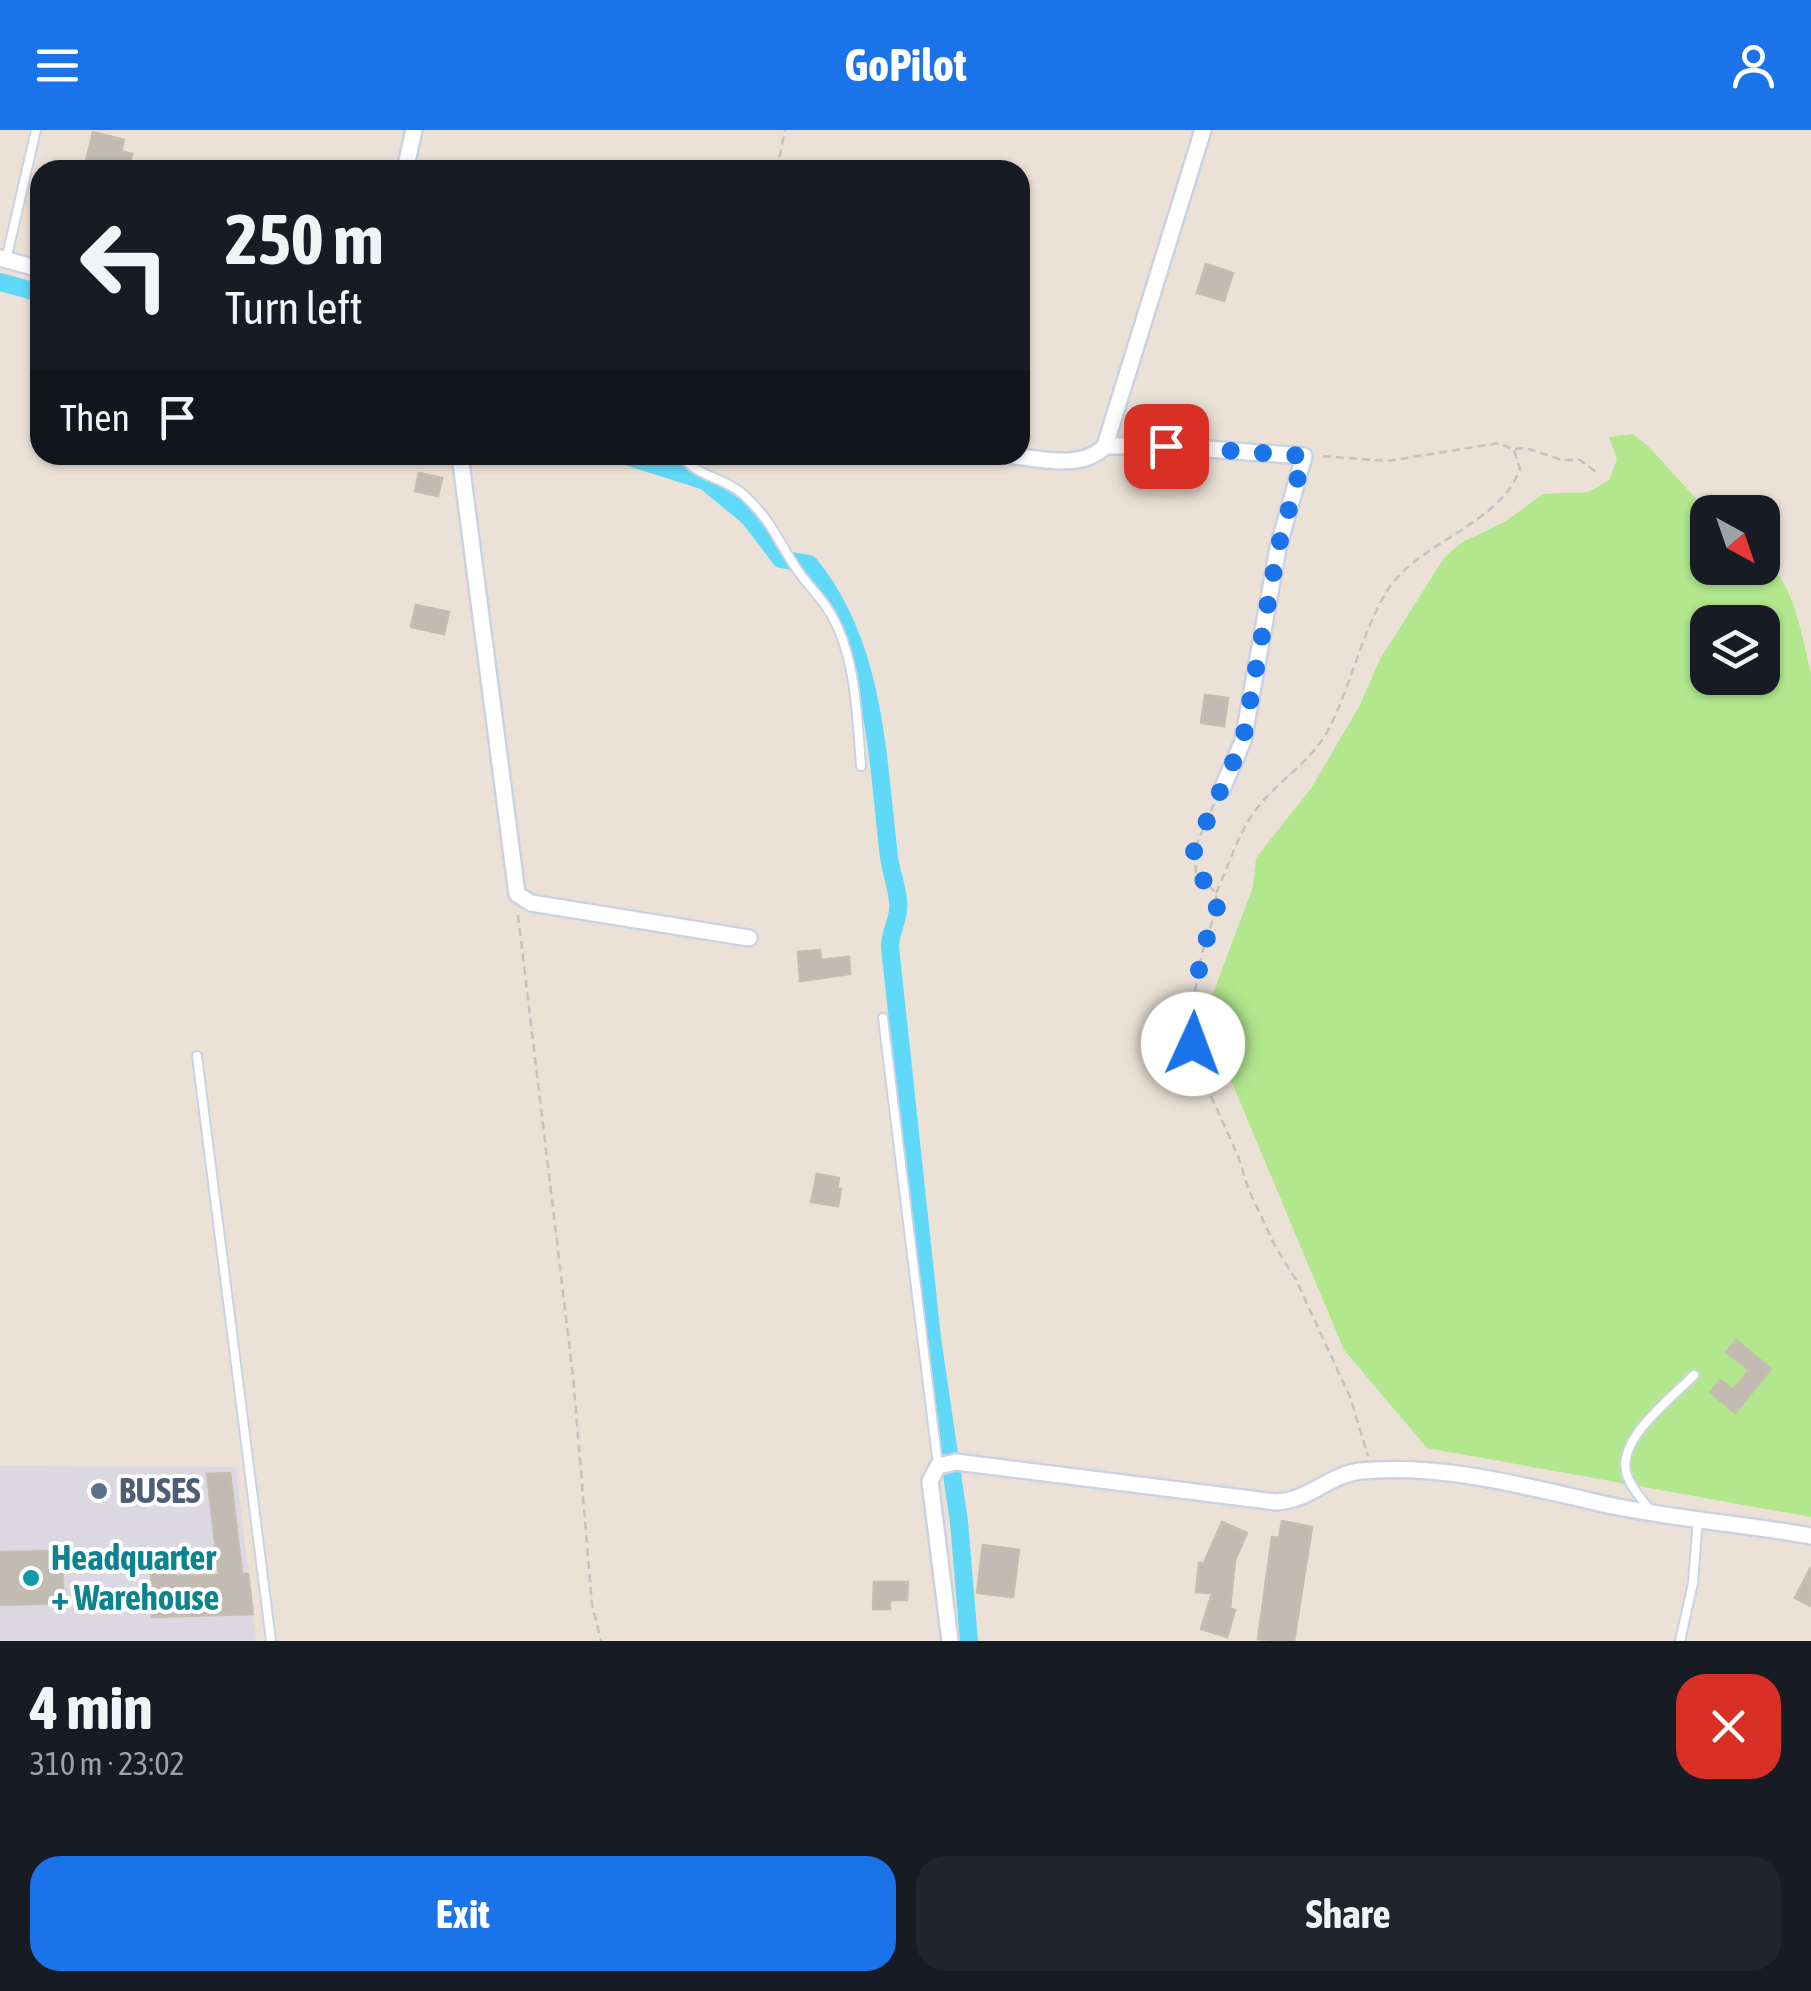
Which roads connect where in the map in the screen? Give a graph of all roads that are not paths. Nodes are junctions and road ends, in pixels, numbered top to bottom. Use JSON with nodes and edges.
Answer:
{"nodes":[{"id":1,"x":36,"y":130,"type":"edge"},
{"id":2,"x":414,"y":130,"type":"edge"},
{"id":3,"x":1203,"y":130,"type":"edge"},
{"id":4,"x":407,"y":160,"type":"edge"},
{"id":5,"x":3,"y":259,"type":"edge"},
{"id":6,"x":30,"y":266,"type":"edge"},
{"id":7,"x":1105,"y":446,"type":"junction"},
{"id":8,"x":1030,"y":457,"type":"edge"},
{"id":9,"x":461,"y":465,"type":"edge"},
{"id":10,"x":689,"y":465,"type":"edge"},
{"id":11,"x":861,"y":766,"type":"dead end"},
{"id":12,"x":1222,"y":790,"type":"road end"},
{"id":13,"x":749,"y":938,"type":"dead end"},
{"id":14,"x":883,"y":1018,"type":"dead end"},
{"id":15,"x":197,"y":1056,"type":"dead end"},
{"id":16,"x":1694,"y":1375,"type":"dead end"},
{"id":17,"x":946,"y":1464,"type":"junction"},
{"id":18,"x":1651,"y":1512,"type":"junction"},
{"id":19,"x":1698,"y":1518,"type":"junction"},
{"id":20,"x":1811,"y":1536,"type":"edge"},
{"id":21,"x":272,"y":1641,"type":"edge"},
{"id":22,"x":950,"y":1641,"type":"edge"},
{"id":23,"x":1680,"y":1641,"type":"edge"}],
"edges":[{"from":1,"to":5,"type":"lane"},
{"from":2,"to":4,"type":"street"},
{"from":3,"to":7,"type":"street"},
{"from":5,"to":6,"type":"street"},
{"from":7,"to":8,"type":"street"},
{"from":7,"to":12,"type":"street"},
{"from":9,"to":13,"type":"street"},
{"from":10,"to":11,"type":"lane"},
{"from":14,"to":17,"type":"lane"},
{"from":15,"to":21,"type":"lane"},
{"from":16,"to":18,"type":"lane"},
{"from":17,"to":18,"type":"street"},
{"from":17,"to":22,"type":"street"},
{"from":18,"to":19,"type":"street"},
{"from":19,"to":20,"type":"street"},
{"from":19,"to":23,"type":"lane"}]}
